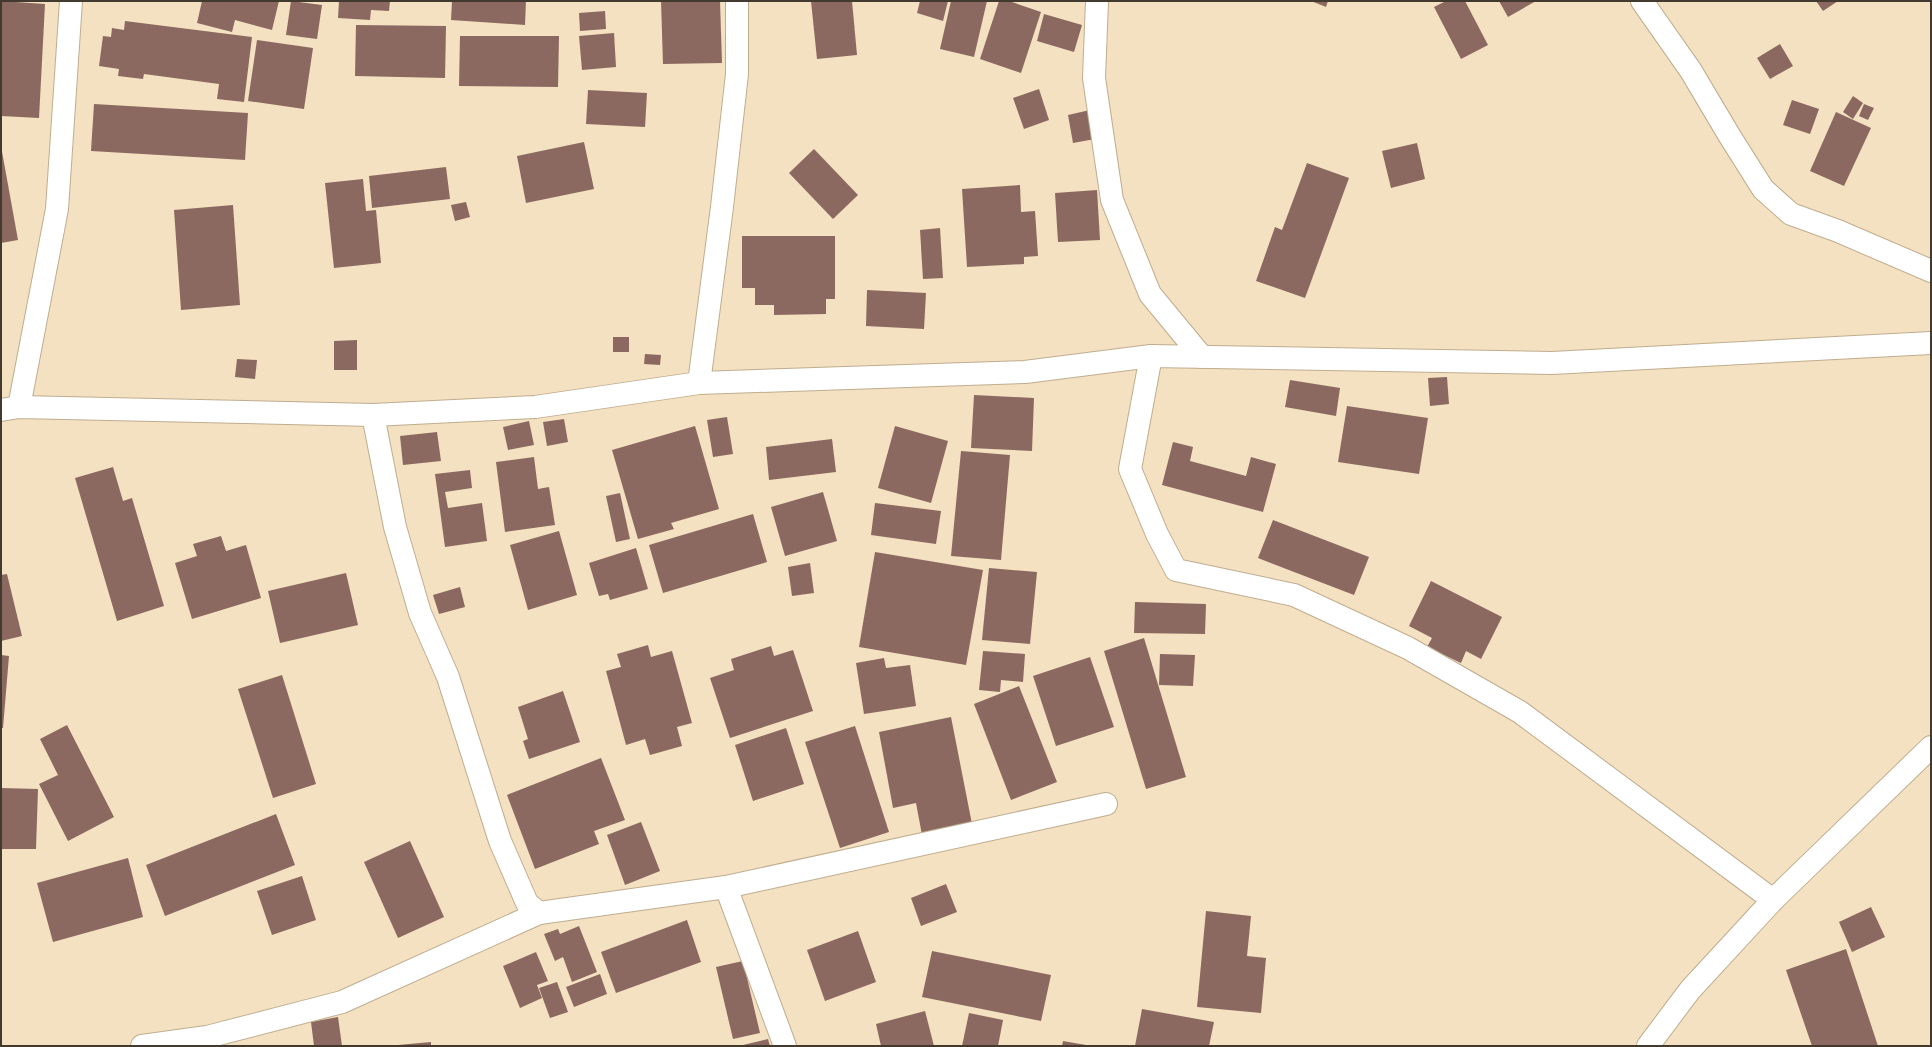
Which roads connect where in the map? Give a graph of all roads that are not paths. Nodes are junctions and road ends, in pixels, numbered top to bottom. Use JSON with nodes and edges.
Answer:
{"nodes":[{"id":1,"x":72,"y":1,"type":"edge"},
{"id":2,"x":737,"y":1,"type":"edge"},
{"id":3,"x":1097,"y":1,"type":"edge"},
{"id":4,"x":1642,"y":1,"type":"edge"},
{"id":5,"x":1931,"y":271,"type":"edge"},
{"id":6,"x":1931,"y":344,"type":"edge"},
{"id":7,"x":1151,"y":356,"type":"junction"},
{"id":8,"x":1202,"y":357,"type":"junction"},
{"id":9,"x":699,"y":383,"type":"junction"},
{"id":10,"x":10,"y":409,"type":"edge"},
{"id":11,"x":373,"y":415,"type":"junction"},
{"id":12,"x":1931,"y":747,"type":"edge"},
{"id":13,"x":1106,"y":804,"type":"dead end"},
{"id":14,"x":726,"y":886,"type":"junction"},
{"id":15,"x":1773,"y":900,"type":"junction"},
{"id":16,"x":539,"y":913,"type":"junction"},
{"id":17,"x":142,"y":1046,"type":"edge"},
{"id":18,"x":785,"y":1046,"type":"edge"},
{"id":19,"x":1648,"y":1046,"type":"edge"}],
"edges":[{"from":1,"to":10,"type":"street"},
{"from":2,"to":9,"type":"street"},
{"from":3,"to":8,"type":"street"},
{"from":4,"to":5,"type":"street"},
{"from":6,"to":8,"type":"street"},
{"from":7,"to":8,"type":"street"},
{"from":7,"to":9,"type":"street"},
{"from":7,"to":15,"type":"street"},
{"from":9,"to":11,"type":"street"},
{"from":10,"to":11,"type":"street"},
{"from":11,"to":16,"type":"street"},
{"from":12,"to":15,"type":"street"},
{"from":13,"to":14,"type":"street"},
{"from":14,"to":16,"type":"street"},
{"from":14,"to":18,"type":"street"},
{"from":15,"to":19,"type":"street"},
{"from":16,"to":17,"type":"street"}]}
